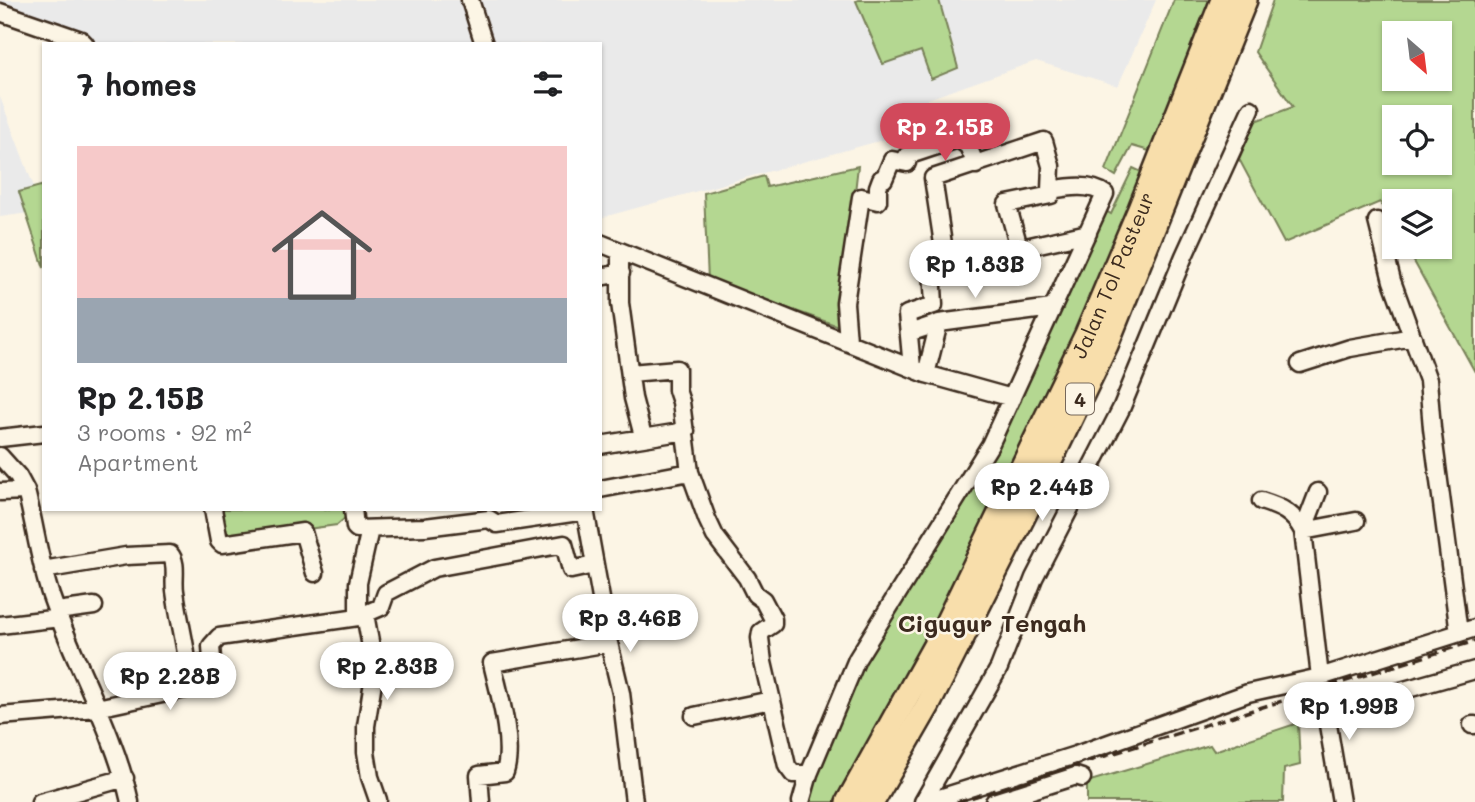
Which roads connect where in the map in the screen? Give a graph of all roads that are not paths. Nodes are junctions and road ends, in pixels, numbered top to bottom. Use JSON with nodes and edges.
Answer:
{"nodes":[{"id":1,"x":470,"y":0,"type":"edge"},
{"id":2,"x":1223,"y":0,"type":"edge"},
{"id":3,"x":1245,"y":0,"type":"edge"},
{"id":4,"x":0,"y":12,"type":"edge"},
{"id":5,"x":83,"y":42,"type":"edge"},
{"id":6,"x":483,"y":42,"type":"edge"},
{"id":7,"x":1251,"y":109,"type":"dead end"},
{"id":8,"x":976,"y":164,"type":"junction"},
{"id":9,"x":1050,"y":190,"type":"junction"},
{"id":10,"x":1377,"y":221,"type":"dead end"},
{"id":11,"x":1088,"y":233,"type":"junction"},
{"id":12,"x":602,"y":244,"type":"edge"},
{"id":13,"x":1019,"y":247,"type":"junction"},
{"id":14,"x":620,"y":251,"type":"junction"},
{"id":15,"x":946,"y":264,"type":"junction"},
{"id":16,"x":621,"y":273,"type":"junction"},
{"id":17,"x":602,"y":277,"type":"edge"},
{"id":18,"x":1052,"y":308,"type":"junction"},
{"id":19,"x":939,"y":323,"type":"junction"},
{"id":20,"x":909,"y":333,"type":"junction"},
{"id":21,"x":1413,"y":337,"type":"junction"},
{"id":22,"x":848,"y":341,"type":"junction"},
{"id":23,"x":1300,"y":364,"type":"dead end"},
{"id":24,"x":919,"y":371,"type":"junction"},
{"id":25,"x":631,"y":373,"type":"junction"},
{"id":26,"x":1012,"y":398,"type":"junction"},
{"id":27,"x":686,"y":431,"type":"junction"},
{"id":28,"x":42,"y":433,"type":"edge"},
{"id":29,"x":643,"y":436,"type":"junction"},
{"id":30,"x":0,"y":438,"type":"edge"},
{"id":31,"x":602,"y":445,"type":"edge"},
{"id":32,"x":0,"y":456,"type":"edge"},
{"id":33,"x":690,"y":472,"type":"junction"},
{"id":34,"x":602,"y":489,"type":"edge"},
{"id":35,"x":26,"y":491,"type":"junction"},
{"id":36,"x":0,"y":492,"type":"edge"},
{"id":37,"x":1318,"y":492,"type":"dead end"},
{"id":38,"x":1261,"y":500,"type":"dead end"},
{"id":39,"x":213,"y":511,"type":"edge"},
{"id":40,"x":353,"y":511,"type":"edge"},
{"id":41,"x":579,"y":511,"type":"edge"},
{"id":42,"x":585,"y":511,"type":"edge"},
{"id":43,"x":1356,"y":521,"type":"dead end"},
{"id":44,"x":370,"y":529,"type":"junction"},
{"id":45,"x":1303,"y":531,"type":"junction"},
{"id":46,"x":594,"y":565,"type":"junction"},
{"id":47,"x":43,"y":570,"type":"junction"},
{"id":48,"x":315,"y":573,"type":"dead end"},
{"id":49,"x":94,"y":606,"type":"dead end"},
{"id":50,"x":59,"y":615,"type":"junction"},
{"id":51,"x":362,"y":615,"type":"junction"},
{"id":52,"x":0,"y":625,"type":"edge"},
{"id":53,"x":1467,"y":630,"type":"edge"},
{"id":54,"x":609,"y":643,"type":"junction"},
{"id":55,"x":189,"y":668,"type":"junction"},
{"id":56,"x":1475,"y":670,"type":"edge"},
{"id":57,"x":1320,"y":677,"type":"junction"},
{"id":58,"x":1323,"y":695,"type":"dead end"},
{"id":59,"x":771,"y":700,"type":"junction"},
{"id":60,"x":97,"y":708,"type":"junction"},
{"id":61,"x":1326,"y":712,"type":"junction"},
{"id":62,"x":0,"y":716,"type":"edge"},
{"id":63,"x":694,"y":716,"type":"dead end"},
{"id":64,"x":809,"y":774,"type":"junction"},
{"id":65,"x":125,"y":778,"type":"junction"},
{"id":66,"x":1082,"y":778,"type":"dead end"},
{"id":67,"x":873,"y":788,"type":"edge"},
{"id":68,"x":378,"y":800,"type":"edge"},
{"id":69,"x":40,"y":802,"type":"edge"},
{"id":70,"x":130,"y":802,"type":"edge"},
{"id":71,"x":481,"y":802,"type":"edge"},
{"id":72,"x":634,"y":802,"type":"edge"},
{"id":73,"x":801,"y":802,"type":"edge"},
{"id":74,"x":848,"y":802,"type":"edge"},
{"id":75,"x":925,"y":802,"type":"edge"},
{"id":76,"x":993,"y":802,"type":"edge"},
{"id":77,"x":1341,"y":802,"type":"edge"}],
"edges":[{"from":1,"to":6,"type":"street"},
{"from":2,"to":67,"type":"highway","name":"Jalan Tol Pasteur","number":"4"},
{"from":3,"to":67,"type":"highway","name":"Jalan Tol Pasteur","number":"4"},
{"from":4,"to":5,"type":"street"},
{"from":7,"to":75,"type":"street"},
{"from":8,"to":9,"type":"street"},
{"from":8,"to":15,"type":"street"},
{"from":8,"to":22,"type":"street"},
{"from":9,"to":11,"type":"street"},
{"from":9,"to":13,"type":"street"},
{"from":10,"to":21,"type":"street"},
{"from":11,"to":13,"type":"street"},
{"from":11,"to":18,"type":"street"},
{"from":12,"to":14,"type":"street"},
{"from":13,"to":15,"type":"street"},
{"from":14,"to":16,"type":"street"},
{"from":14,"to":22,"type":"street"},
{"from":15,"to":20,"type":"street"},
{"from":16,"to":17,"type":"street"},
{"from":16,"to":25,"type":"street"},
{"from":18,"to":19,"type":"street"},
{"from":18,"to":26,"type":"street"},
{"from":19,"to":20,"type":"street"},
{"from":19,"to":24,"type":"street"},
{"from":20,"to":24,"type":"street"},
{"from":21,"to":23,"type":"street"},
{"from":21,"to":53,"type":"street"},
{"from":22,"to":24,"type":"street"},
{"from":24,"to":26,"type":"street"},
{"from":25,"to":27,"type":"street"},
{"from":25,"to":29,"type":"street"},
{"from":26,"to":64,"type":"street"},
{"from":27,"to":29,"type":"street"},
{"from":27,"to":33,"type":"street"},
{"from":28,"to":30,"type":"street"},
{"from":29,"to":31,"type":"street"},
{"from":32,"to":35,"type":"street"},
{"from":33,"to":34,"type":"street"},
{"from":33,"to":59,"type":"street"},
{"from":35,"to":36,"type":"street"},
{"from":35,"to":47,"type":"street"},
{"from":37,"to":45,"type":"street"},
{"from":38,"to":45,"type":"street"},
{"from":39,"to":48,"type":"street"},
{"from":40,"to":44,"type":"street"},
{"from":41,"to":44,"type":"street"},
{"from":42,"to":46,"type":"street"},
{"from":43,"to":45,"type":"street"},
{"from":44,"to":51,"type":"street"},
{"from":45,"to":57,"type":"street"},
{"from":46,"to":51,"type":"street"},
{"from":46,"to":54,"type":"street"},
{"from":47,"to":50,"type":"street"},
{"from":47,"to":55,"type":"street"},
{"from":49,"to":50,"type":"street"},
{"from":50,"to":52,"type":"street"},
{"from":50,"to":60,"type":"street"},
{"from":51,"to":55,"type":"street"},
{"from":51,"to":68,"type":"street"},
{"from":53,"to":57,"type":"street"},
{"from":54,"to":71,"type":"street"},
{"from":54,"to":72,"type":"street"},
{"from":55,"to":60,"type":"street"},
{"from":56,"to":61,"type":"street"},
{"from":57,"to":75,"type":"street"},
{"from":58,"to":61,"type":"street"},
{"from":59,"to":63,"type":"street"},
{"from":59,"to":64,"type":"street"},
{"from":60,"to":62,"type":"street"},
{"from":60,"to":65,"type":"street"},
{"from":61,"to":77,"type":"street"},
{"from":64,"to":73,"type":"street"},
{"from":65,"to":69,"type":"street"},
{"from":65,"to":70,"type":"street"},
{"from":66,"to":76,"type":"street"},
{"from":67,"to":74,"type":"highway","name":"Jalan Tol Pasteur","number":"4"}]}
